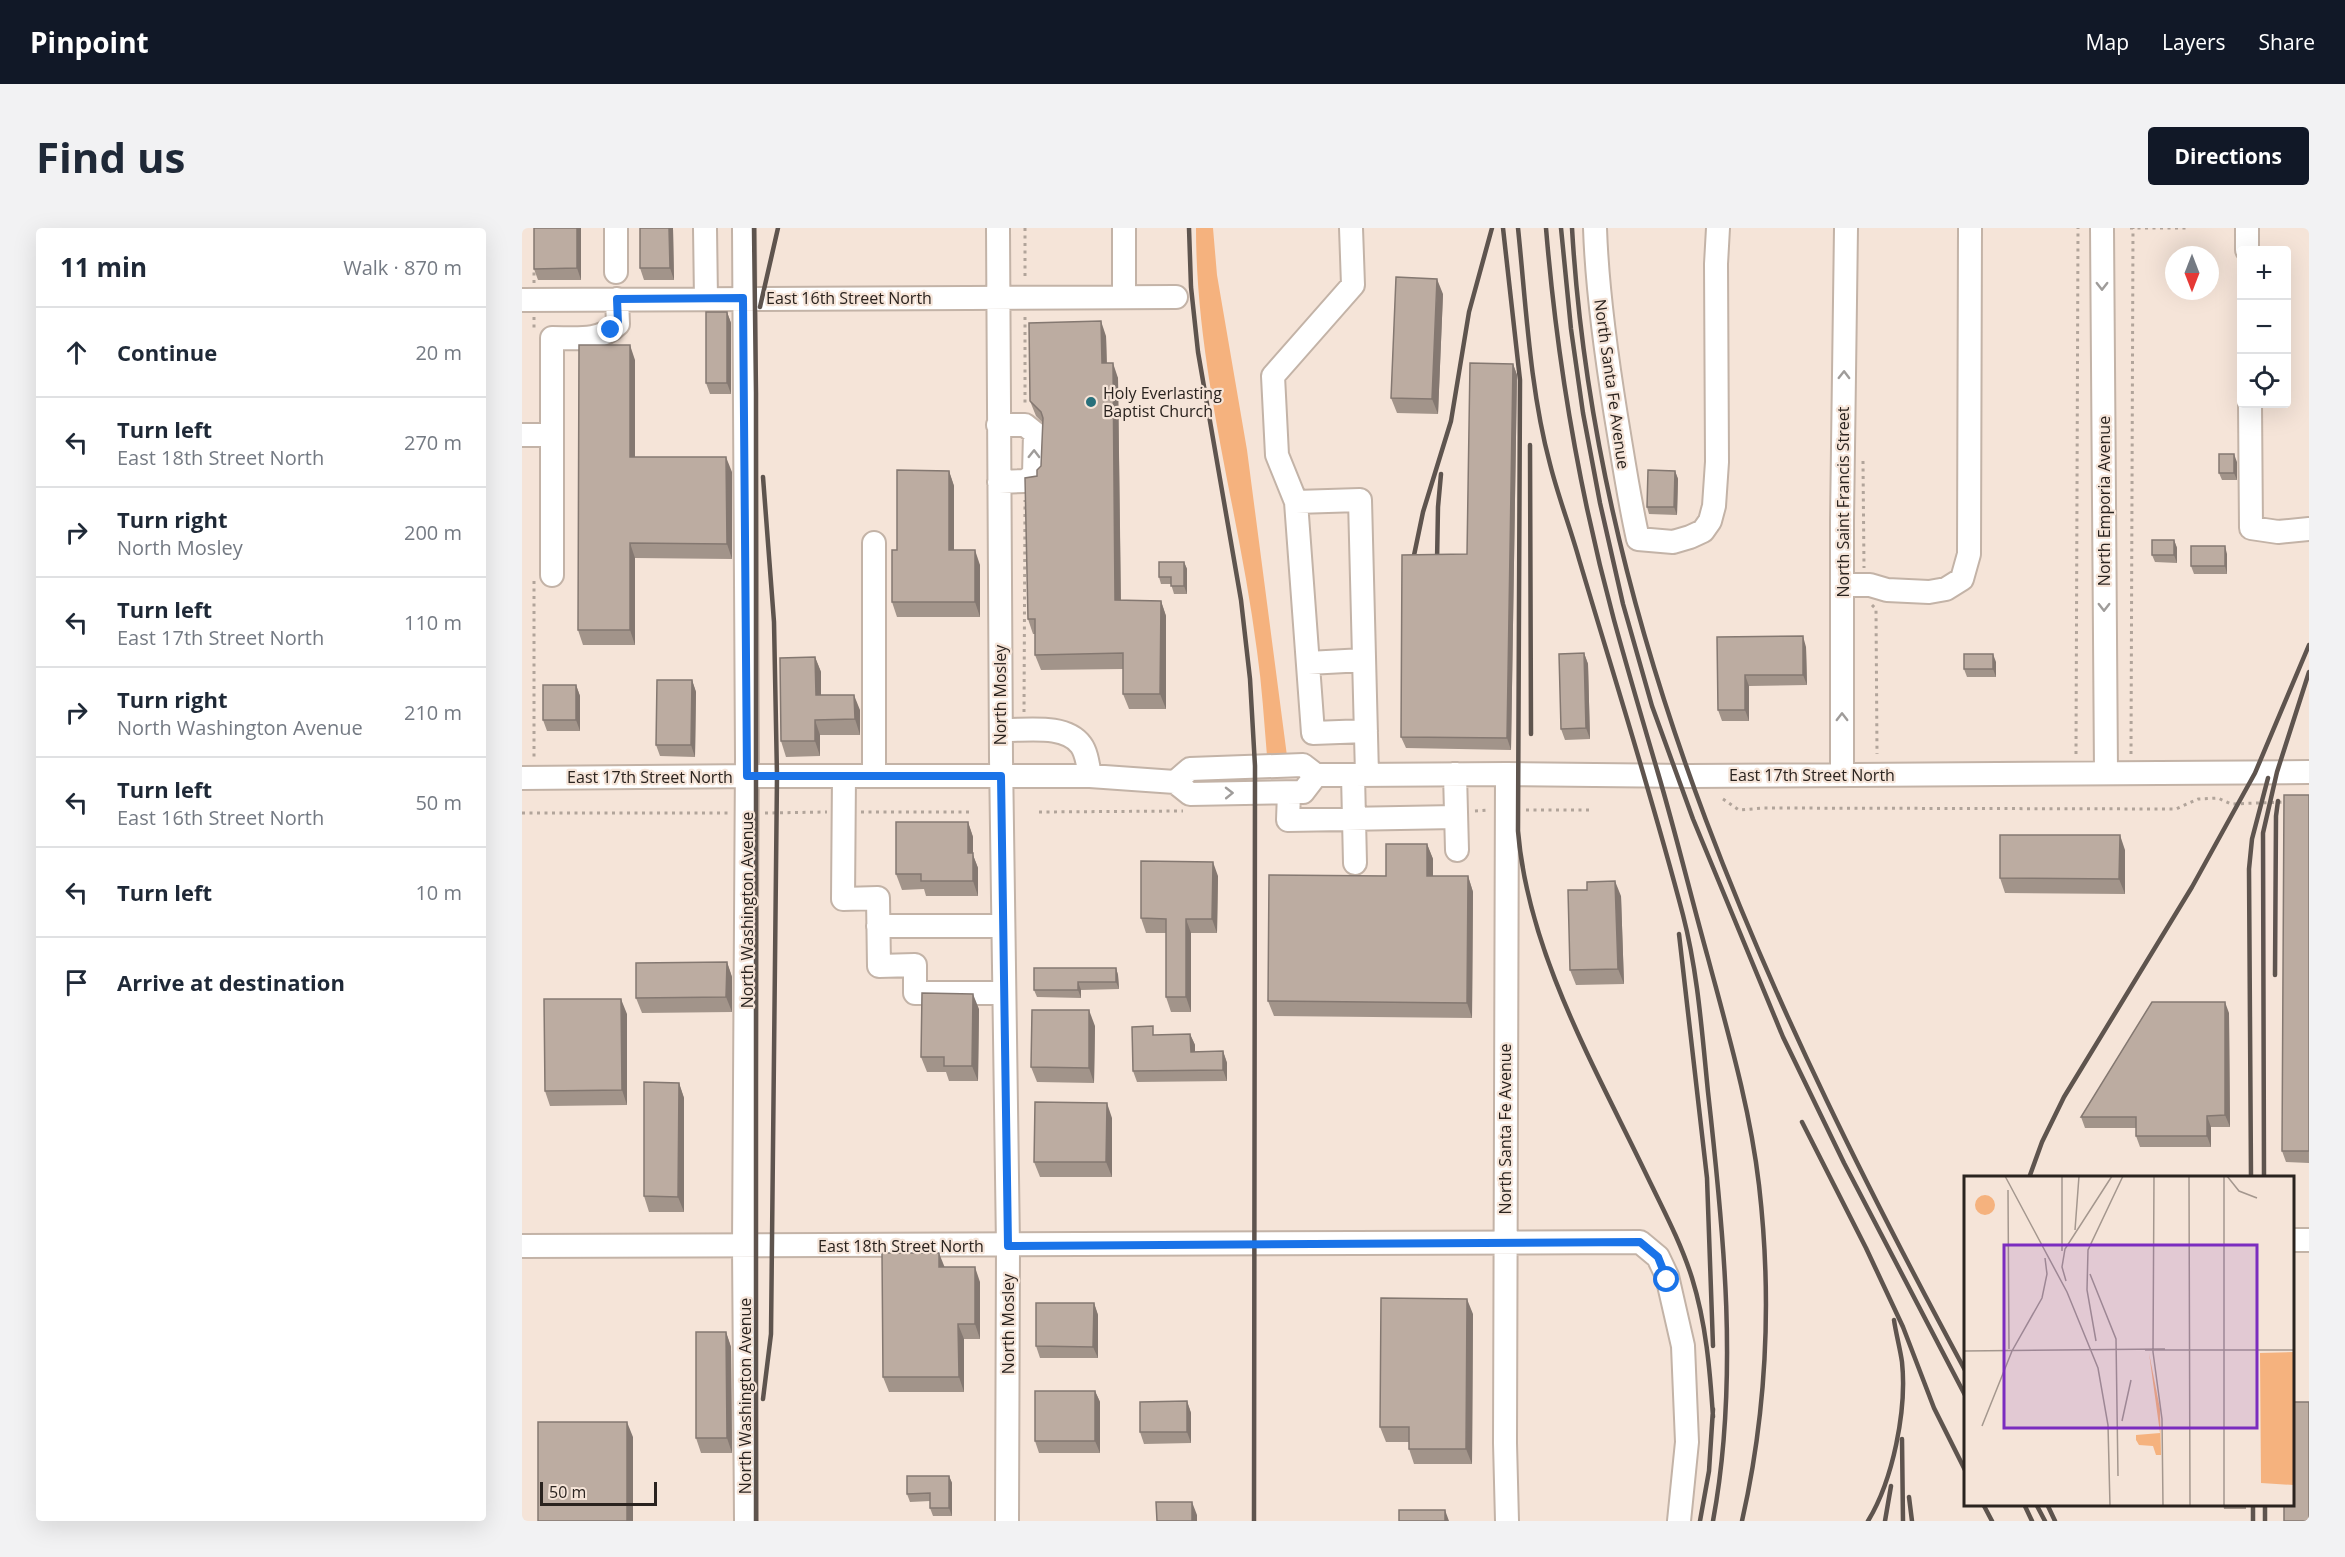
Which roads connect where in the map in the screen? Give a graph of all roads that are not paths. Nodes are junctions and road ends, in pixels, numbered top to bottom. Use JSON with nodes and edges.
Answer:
{"nodes":[{"id":1,"x":616,"y":228,"type":"edge"},
{"id":2,"x":705,"y":228,"type":"edge"},
{"id":3,"x":744,"y":228,"type":"edge"},
{"id":4,"x":998,"y":228,"type":"edge"},
{"id":5,"x":1124,"y":228,"type":"edge"},
{"id":6,"x":1351,"y":228,"type":"edge"},
{"id":7,"x":1595,"y":228,"type":"edge"},
{"id":8,"x":1718,"y":228,"type":"edge"},
{"id":9,"x":1846,"y":228,"type":"edge"},
{"id":10,"x":1970,"y":228,"type":"edge"},
{"id":11,"x":2102,"y":228,"type":"edge"},
{"id":12,"x":2247,"y":228,"type":"edge"},
{"id":13,"x":2247,"y":246,"type":"edge"},
{"id":14,"x":616,"y":272,"type":"dead end"},
{"id":15,"x":998,"y":297,"type":"junction"},
{"id":16,"x":1124,"y":297,"type":"junction"},
{"id":17,"x":1176,"y":297,"type":"dead end"},
{"id":18,"x":743,"y":298,"type":"junction"},
{"id":19,"x":617,"y":299,"type":"junction"},
{"id":20,"x":706,"y":299,"type":"junction"},
{"id":21,"x":522,"y":300,"type":"edge"},
{"id":22,"x":2250,"y":408,"type":"edge"},
{"id":23,"x":998,"y":425,"type":"junction"},
{"id":24,"x":522,"y":435,"type":"edge"},
{"id":25,"x":552,"y":435,"type":"junction"},
{"id":26,"x":999,"y":482,"type":"junction"},
{"id":27,"x":1296,"y":502,"type":"junction"},
{"id":28,"x":2309,"y":529,"type":"edge"},
{"id":29,"x":874,"y":543,"type":"dead end"},
{"id":30,"x":552,"y":575,"type":"dead end"},
{"id":31,"x":1853,"y":585,"type":"junction"},
{"id":32,"x":1364,"y":660,"type":"junction"},
{"id":33,"x":1308,"y":663,"type":"junction"},
{"id":34,"x":1001,"y":730,"type":"junction"},
{"id":35,"x":1366,"y":731,"type":"junction"},
{"id":36,"x":2309,"y":772,"type":"edge"},
{"id":37,"x":2106,"y":773,"type":"junction"},
{"id":38,"x":1455,"y":774,"type":"junction"},
{"id":39,"x":1507,"y":774,"type":"junction"},
{"id":40,"x":1316,"y":775,"type":"junction"},
{"id":41,"x":1360,"y":775,"type":"junction"},
{"id":42,"x":1842,"y":775,"type":"junction"},
{"id":43,"x":747,"y":776,"type":"junction"},
{"id":44,"x":844,"y":776,"type":"junction"},
{"id":45,"x":874,"y":776,"type":"junction"},
{"id":46,"x":1001,"y":776,"type":"junction"},
{"id":47,"x":1090,"y":776,"type":"junction"},
{"id":48,"x":522,"y":778,"type":"edge"},
{"id":49,"x":1175,"y":782,"type":"junction"},
{"id":50,"x":1289,"y":793,"type":"junction"},
{"id":51,"x":1456,"y":817,"type":"junction"},
{"id":52,"x":1354,"y":819,"type":"junction"},
{"id":53,"x":1456,"y":850,"type":"dead end"},
{"id":54,"x":1355,"y":863,"type":"dead end"},
{"id":55,"x":878,"y":926,"type":"junction"},
{"id":56,"x":914,"y":926,"type":"junction"},
{"id":57,"x":1003,"y":926,"type":"junction"},
{"id":58,"x":915,"y":965,"type":"junction"},
{"id":59,"x":1004,"y":993,"type":"junction"},
{"id":60,"x":1505,"y":1244,"type":"junction"},
{"id":61,"x":522,"y":1246,"type":"edge"},
{"id":62,"x":744,"y":1246,"type":"junction"},
{"id":63,"x":1008,"y":1246,"type":"junction"},
{"id":64,"x":746,"y":1521,"type":"edge"},
{"id":65,"x":1007,"y":1521,"type":"edge"},
{"id":66,"x":1507,"y":1521,"type":"edge"},
{"id":67,"x":1678,"y":1521,"type":"edge"}],
"edges":[{"from":1,"to":14,"type":"street"},
{"from":2,"to":20,"type":"street"},
{"from":3,"to":18,"type":"street","name":"North Washington Avenue"},
{"from":4,"to":15,"type":"street","name":"North Mosley"},
{"from":5,"to":16,"type":"street"},
{"from":6,"to":27,"type":"street"},
{"from":7,"to":8,"type":"street","name":"North Santa Fe Avenue"},
{"from":31,"to":9,"type":"street","name":"North Saint Francis Street","one_way":true},
{"from":10,"to":31,"type":"street"},
{"from":11,"to":37,"type":"street","name":"North Emporia Avenue","one_way":true},
{"from":12,"to":13,"type":"street"},
{"from":15,"to":16,"type":"street","name":"East 16th Street North"},
{"from":15,"to":18,"type":"street","name":"East 16th Street North"},
{"from":15,"to":23,"type":"street","name":"North Mosley"},
{"from":16,"to":17,"type":"street","name":"East 16th Street North"},
{"from":18,"to":20,"type":"street","name":"East 16th Street North"},
{"from":18,"to":43,"type":"street","name":"North Washington Avenue"},
{"from":19,"to":20,"type":"street","name":"East 16th Street North"},
{"from":19,"to":21,"type":"street","name":"East 16th Street North"},
{"from":19,"to":25,"type":"street"},
{"from":22,"to":28,"type":"street"},
{"from":23,"to":26,"type":"street","name":"North Mosley"},
{"from":26,"to":23,"type":"street","one_way":true},
{"from":24,"to":25,"type":"street"},
{"from":25,"to":30,"type":"street"},
{"from":26,"to":34,"type":"street","name":"North Mosley"},
{"from":27,"to":32,"type":"street"},
{"from":27,"to":33,"type":"street"},
{"from":29,"to":45,"type":"street"},
{"from":42,"to":31,"type":"street","name":"North Saint Francis Street","one_way":true},
{"from":32,"to":33,"type":"street"},
{"from":32,"to":35,"type":"street"},
{"from":33,"to":35,"type":"street"},
{"from":34,"to":46,"type":"street","name":"North Mosley"},
{"from":34,"to":47,"type":"street"},
{"from":35,"to":41,"type":"street"},
{"from":36,"to":37,"type":"street","name":"East 17th Street North"},
{"from":37,"to":42,"type":"street","name":"East 17th Street North"},
{"from":38,"to":39,"type":"street","name":"East 17th Street North"},
{"from":38,"to":41,"type":"street","name":"East 17th Street North"},
{"from":38,"to":51,"type":"street"},
{"from":39,"to":42,"type":"street","name":"East 17th Street North"},
{"from":39,"to":60,"type":"street","name":"North Santa Fe Avenue"},
{"from":40,"to":41,"type":"street","name":"East 17th Street North"},
{"from":40,"to":49,"type":"street","name":"East 17th Street North"},
{"from":40,"to":50,"type":"street","name":"East 17th Street North"},
{"from":41,"to":52,"type":"street"},
{"from":43,"to":44,"type":"street","name":"East 17th Street North"},
{"from":43,"to":48,"type":"street","name":"East 17th Street North"},
{"from":43,"to":62,"type":"street","name":"North Washington Avenue"},
{"from":44,"to":45,"type":"street","name":"East 17th Street North"},
{"from":44,"to":55,"type":"street"},
{"from":45,"to":46,"type":"street","name":"East 17th Street North"},
{"from":46,"to":47,"type":"street","name":"East 17th Street North"},
{"from":46,"to":57,"type":"street","name":"North Mosley"},
{"from":47,"to":49,"type":"street","name":"East 17th Street North"},
{"from":49,"to":50,"type":"street","name":"East 17th Street North","one_way":true},
{"from":50,"to":52,"type":"street"},
{"from":51,"to":52,"type":"street"},
{"from":51,"to":53,"type":"street"},
{"from":52,"to":54,"type":"street"},
{"from":55,"to":56,"type":"street"},
{"from":55,"to":58,"type":"street"},
{"from":56,"to":57,"type":"street"},
{"from":56,"to":58,"type":"street"},
{"from":57,"to":59,"type":"street","name":"North Mosley"},
{"from":58,"to":59,"type":"street"},
{"from":59,"to":63,"type":"street","name":"North Mosley"},
{"from":60,"to":63,"type":"street","name":"East 18th Street North"},
{"from":60,"to":66,"type":"street","name":"North Santa Fe Avenue"},
{"from":60,"to":67,"type":"street","name":"East 18th Street North"},
{"from":61,"to":62,"type":"street","name":"East 18th Street North"},
{"from":62,"to":63,"type":"street","name":"East 18th Street North"},
{"from":62,"to":64,"type":"street","name":"North Washington Avenue"},
{"from":63,"to":65,"type":"street","name":"North Mosley"}]}
